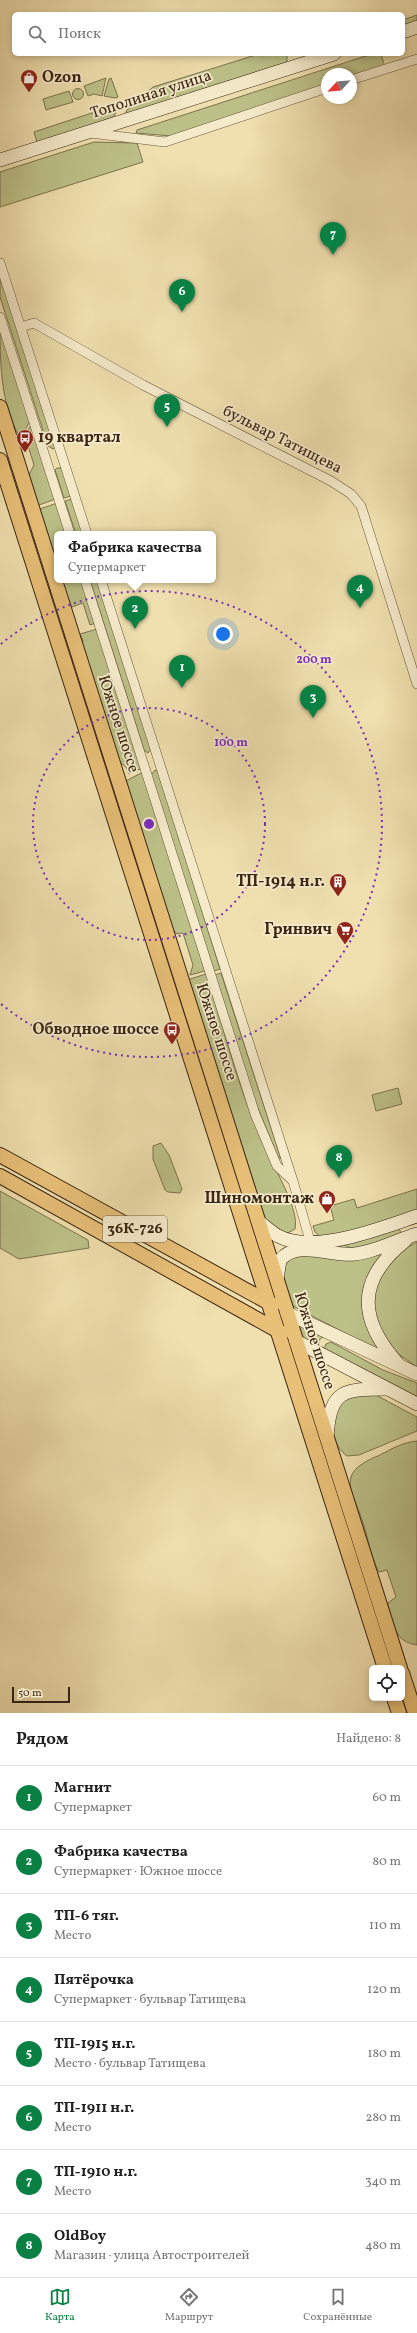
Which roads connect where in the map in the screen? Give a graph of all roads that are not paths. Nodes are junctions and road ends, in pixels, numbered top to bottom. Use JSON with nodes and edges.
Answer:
{"nodes":[{"id":1,"x":417,"y":27,"type":"edge"},
{"id":2,"x":405,"y":31,"type":"edge"},
{"id":3,"x":328,"y":56,"type":"edge"},
{"id":4,"x":417,"y":59,"type":"edge"},
{"id":5,"x":357,"y":78,"type":"edge"},
{"id":6,"x":321,"y":90,"type":"edge"},
{"id":7,"x":87,"y":133,"type":"junction"},
{"id":8,"x":0,"y":160,"type":"edge"},
{"id":9,"x":0,"y":263,"type":"edge"},
{"id":10,"x":0,"y":317,"type":"edge"},
{"id":11,"x":20,"y":327,"type":"junction"},
{"id":12,"x":0,"y":407,"type":"edge"},
{"id":13,"x":0,"y":460,"type":"edge"},
{"id":14,"x":69,"y":531,"type":"edge"},
{"id":15,"x":86,"y":531,"type":"edge"},
{"id":16,"x":54,"y":578,"type":"edge"},
{"id":17,"x":56,"y":583,"type":"edge"},
{"id":18,"x":86,"y":583,"type":"edge"},
{"id":19,"x":103,"y":583,"type":"edge"},
{"id":20,"x":417,"y":684,"type":"edge"},
{"id":21,"x":0,"y":1155,"type":"edge"},
{"id":22,"x":0,"y":1176,"type":"edge"},
{"id":23,"x":293,"y":1181,"type":"junction"},
{"id":24,"x":416,"y":1218,"type":"edge"},
{"id":25,"x":258,"y":1222,"type":"junction"},
{"id":26,"x":415,"y":1234,"type":"edge"},
{"id":27,"x":312,"y":1246,"type":"junction"},
{"id":28,"x":277,"y":1279,"type":"junction"},
{"id":29,"x":269,"y":1304,"type":"junction"},
{"id":30,"x":287,"y":1313,"type":"junction"},
{"id":31,"x":278,"y":1331,"type":"junction"},
{"id":32,"x":335,"y":1336,"type":"junction"},
{"id":33,"x":296,"y":1341,"type":"junction"},
{"id":34,"x":324,"y":1356,"type":"junction"},
{"id":35,"x":399,"y":1364,"type":"junction"},
{"id":36,"x":417,"y":1374,"type":"edge"},
{"id":37,"x":389,"y":1389,"type":"junction"},
{"id":38,"x":417,"y":1404,"type":"edge"},
{"id":39,"x":327,"y":1436,"type":"junction"},
{"id":40,"x":384,"y":1665,"type":"edge"},
{"id":41,"x":399,"y":1665,"type":"edge"},
{"id":42,"x":405,"y":1682,"type":"edge"},
{"id":43,"x":395,"y":1701,"type":"edge"},
{"id":44,"x":399,"y":1713,"type":"edge"},
{"id":45,"x":415,"y":1713,"type":"edge"}],
"edges":[{"from":1,"to":2,"type":"main road"},
{"from":3,"to":7,"type":"main road","name":"Тополиная улица"},
{"from":4,"to":5,"type":"street"},
{"from":6,"to":7,"type":"street"},
{"from":7,"to":8,"type":"main road","name":"Тополиная улица"},
{"from":9,"to":11,"type":"street"},
{"from":10,"to":14,"type":"street"},
{"from":11,"to":15,"type":"street"},
{"from":11,"to":20,"type":"street","name":"бульвар Татищева"},
{"from":12,"to":16,"type":"main road","name":"Южное шоссе"},
{"from":13,"to":29,"type":"main road","name":"Южное шоссе"},
{"from":17,"to":25,"type":"main road","name":"Южное шоссе"},
{"from":18,"to":23,"type":"street"},
{"from":19,"to":23,"type":"street"},
{"from":21,"to":29,"type":"main road","number":"36К-726"},
{"from":22,"to":31,"type":"main road","number":"36К-726"},
{"from":23,"to":27,"type":"street"},
{"from":24,"to":27,"type":"main road"},
{"from":25,"to":27,"type":"main road"},
{"from":25,"to":28,"type":"main road","name":"Южное шоссе"},
{"from":26,"to":27,"type":"main road"},
{"from":26,"to":35,"type":"main road"},
{"from":27,"to":28,"type":"main road"},
{"from":28,"to":30,"type":"main road","name":"Южное шоссе"},
{"from":29,"to":30,"type":"main road","number":"36К-726"},
{"from":29,"to":31,"type":"main road","name":"Южное шоссе"},
{"from":30,"to":32,"type":"main road"},
{"from":30,"to":33,"type":"main road","name":"Южное шоссе"},
{"from":31,"to":33,"type":"main road"},
{"from":31,"to":40,"type":"main road","name":"Южное шоссе"},
{"from":32,"to":34,"type":"main road"},
{"from":32,"to":35,"type":"main road"},
{"from":33,"to":34,"type":"main road"},
{"from":33,"to":39,"type":"main road","name":"Южное шоссе"},
{"from":34,"to":37,"type":"main road"},
{"from":35,"to":36,"type":"main road"},
{"from":37,"to":38,"type":"main road"},
{"from":37,"to":39,"type":"main road"},
{"from":39,"to":41,"type":"main road","name":"Южное шоссе"},
{"from":42,"to":45,"type":"main road"},
{"from":43,"to":44,"type":"main road"}]}
